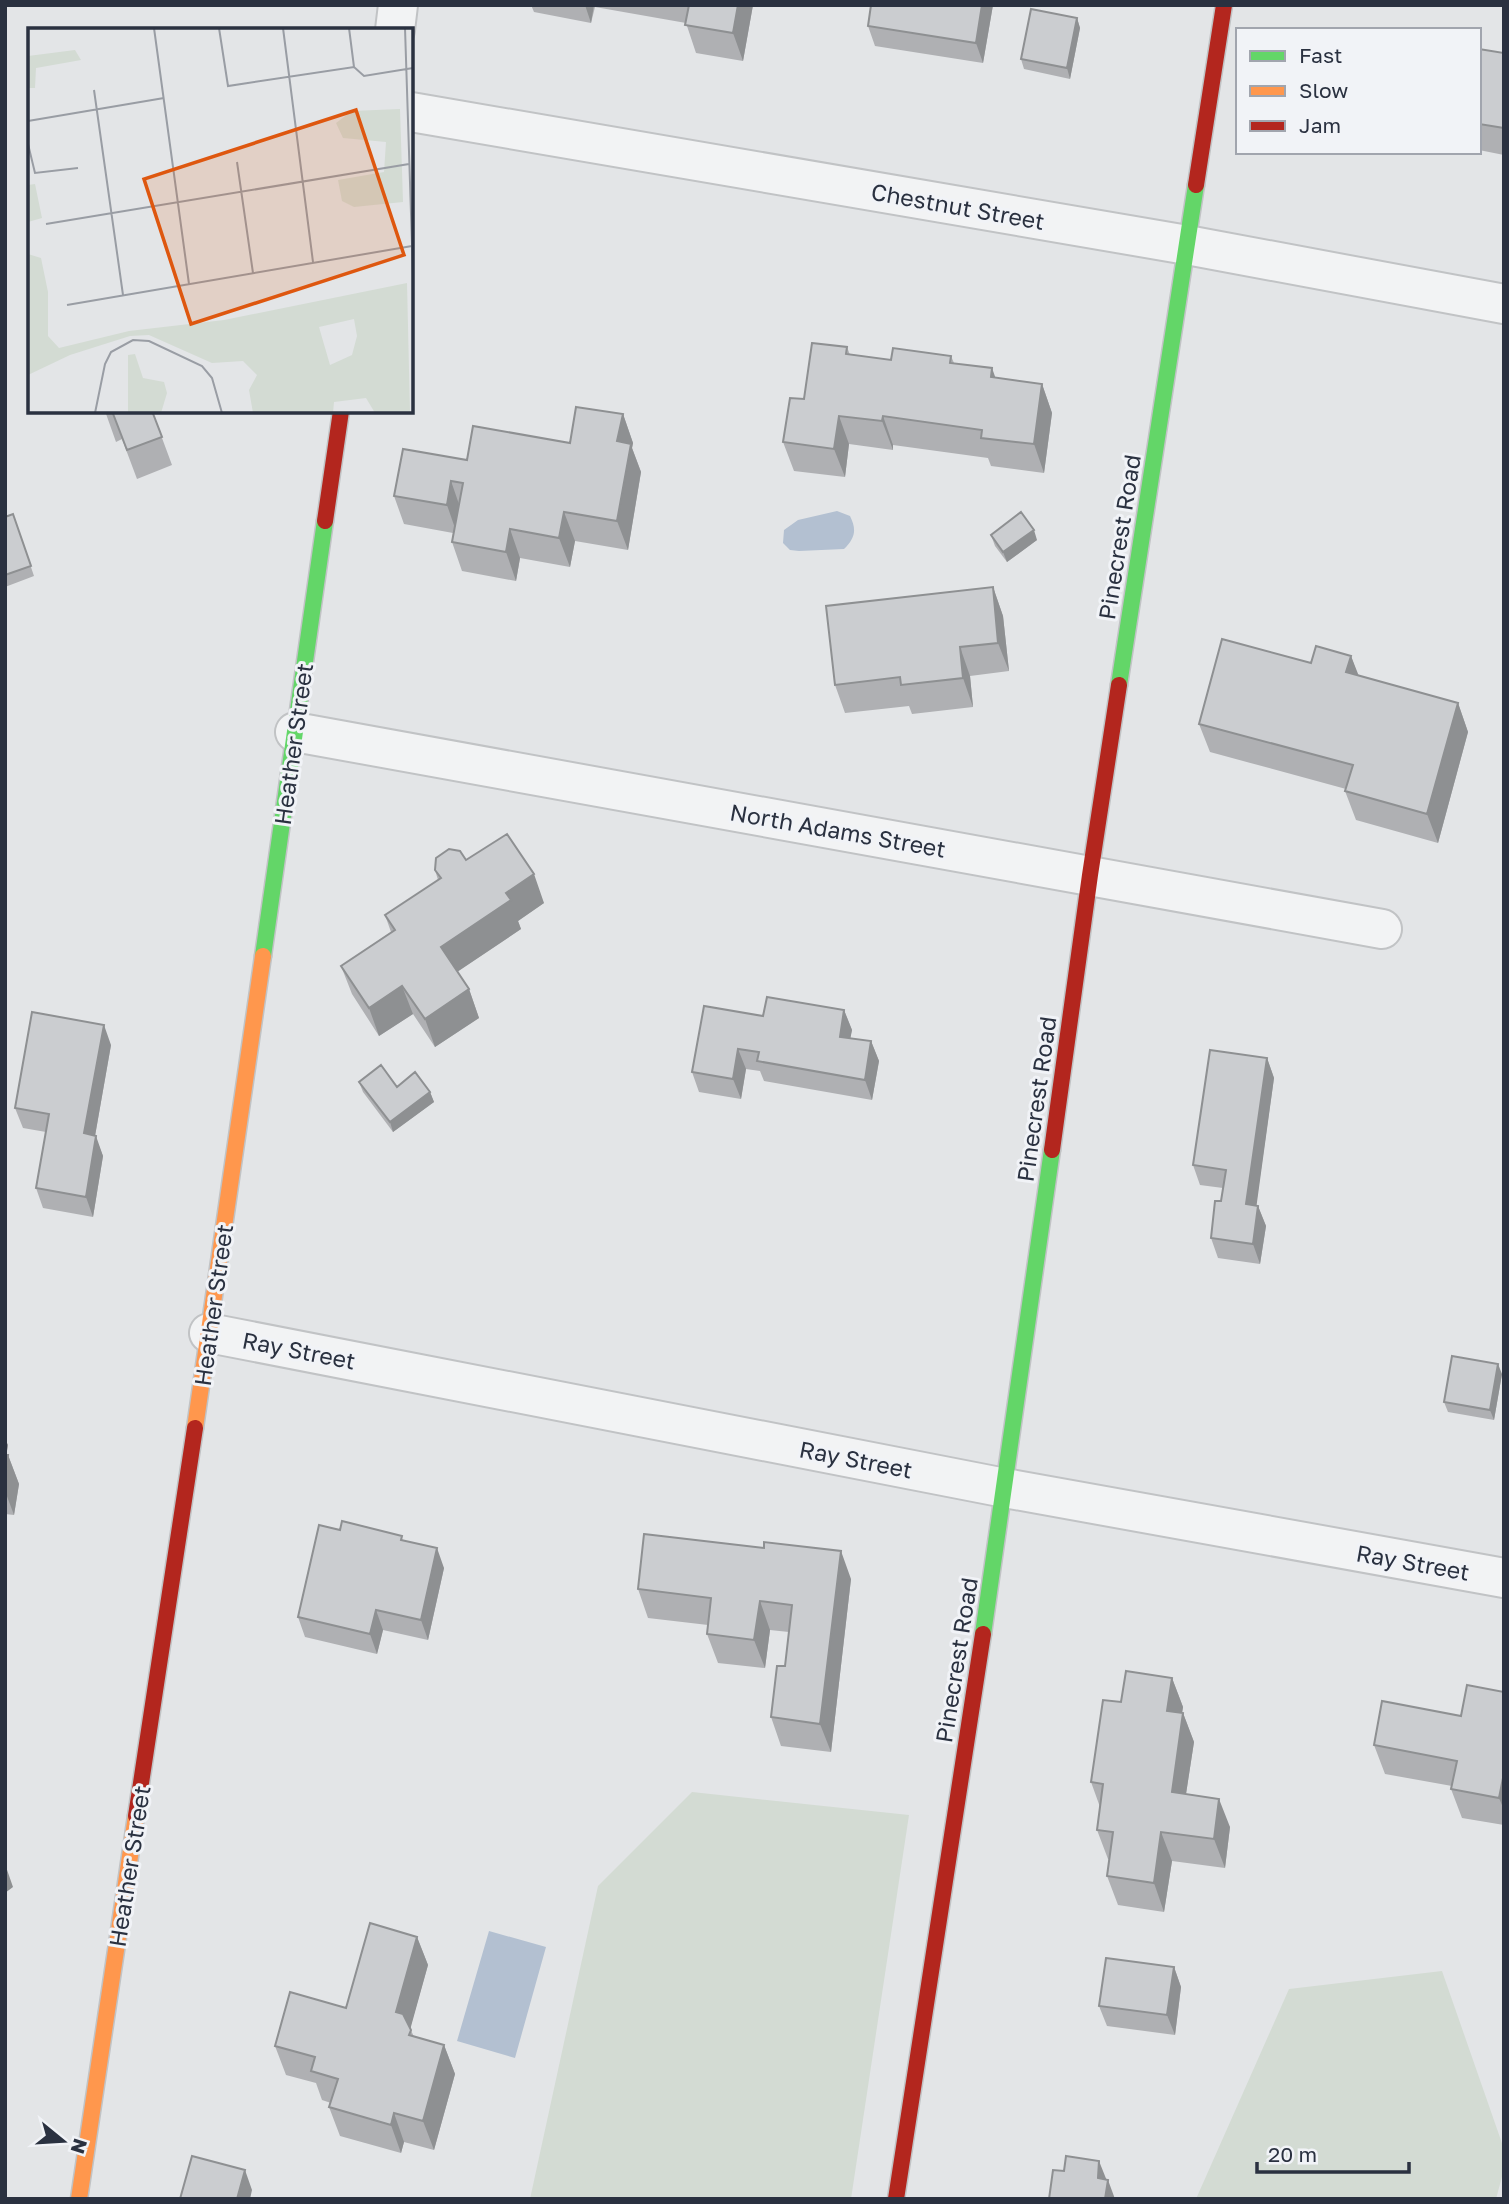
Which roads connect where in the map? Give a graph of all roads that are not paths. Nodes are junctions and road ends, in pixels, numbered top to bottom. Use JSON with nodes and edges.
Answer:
{"nodes":[{"id":1,"x":398,"y":5,"type":"edge"},
{"id":2,"x":1224,"y":5,"type":"edge"},
{"id":3,"x":395,"y":28,"type":"edge"},
{"id":4,"x":413,"y":112,"type":"edge"},
{"id":5,"x":1187,"y":245,"type":"junction"},
{"id":6,"x":1504,"y":304,"type":"edge"},
{"id":7,"x":341,"y":413,"type":"edge"},
{"id":8,"x":295,"y":732,"type":"junction"},
{"id":9,"x":1090,"y":875,"type":"junction"},
{"id":10,"x":1382,"y":929,"type":"dead end"},
{"id":11,"x":209,"y":1333,"type":"junction"},
{"id":12,"x":1005,"y":1488,"type":"junction"},
{"id":13,"x":1504,"y":1578,"type":"edge"},
{"id":14,"x":79,"y":2199,"type":"edge"},
{"id":15,"x":895,"y":2199,"type":"edge"}],
"edges":[{"from":1,"to":3,"type":"street"},
{"from":2,"to":5,"type":"street","name":"Pinecrest Road"},
{"from":4,"to":5,"type":"street","name":"Chestnut Street"},
{"from":5,"to":6,"type":"street","name":"Chestnut Street"},
{"from":5,"to":9,"type":"street","name":"Pinecrest Road"},
{"from":7,"to":8,"type":"street","name":"Heather Street"},
{"from":8,"to":9,"type":"street","name":"North Adams Street"},
{"from":8,"to":11,"type":"street","name":"Heather Street"},
{"from":9,"to":10,"type":"street","name":"North Adams Street"},
{"from":9,"to":12,"type":"street","name":"Pinecrest Road"},
{"from":11,"to":12,"type":"street","name":"Ray Street"},
{"from":11,"to":14,"type":"street","name":"Heather Street"},
{"from":12,"to":13,"type":"street","name":"Ray Street"},
{"from":12,"to":15,"type":"street","name":"Pinecrest Road"}]}
